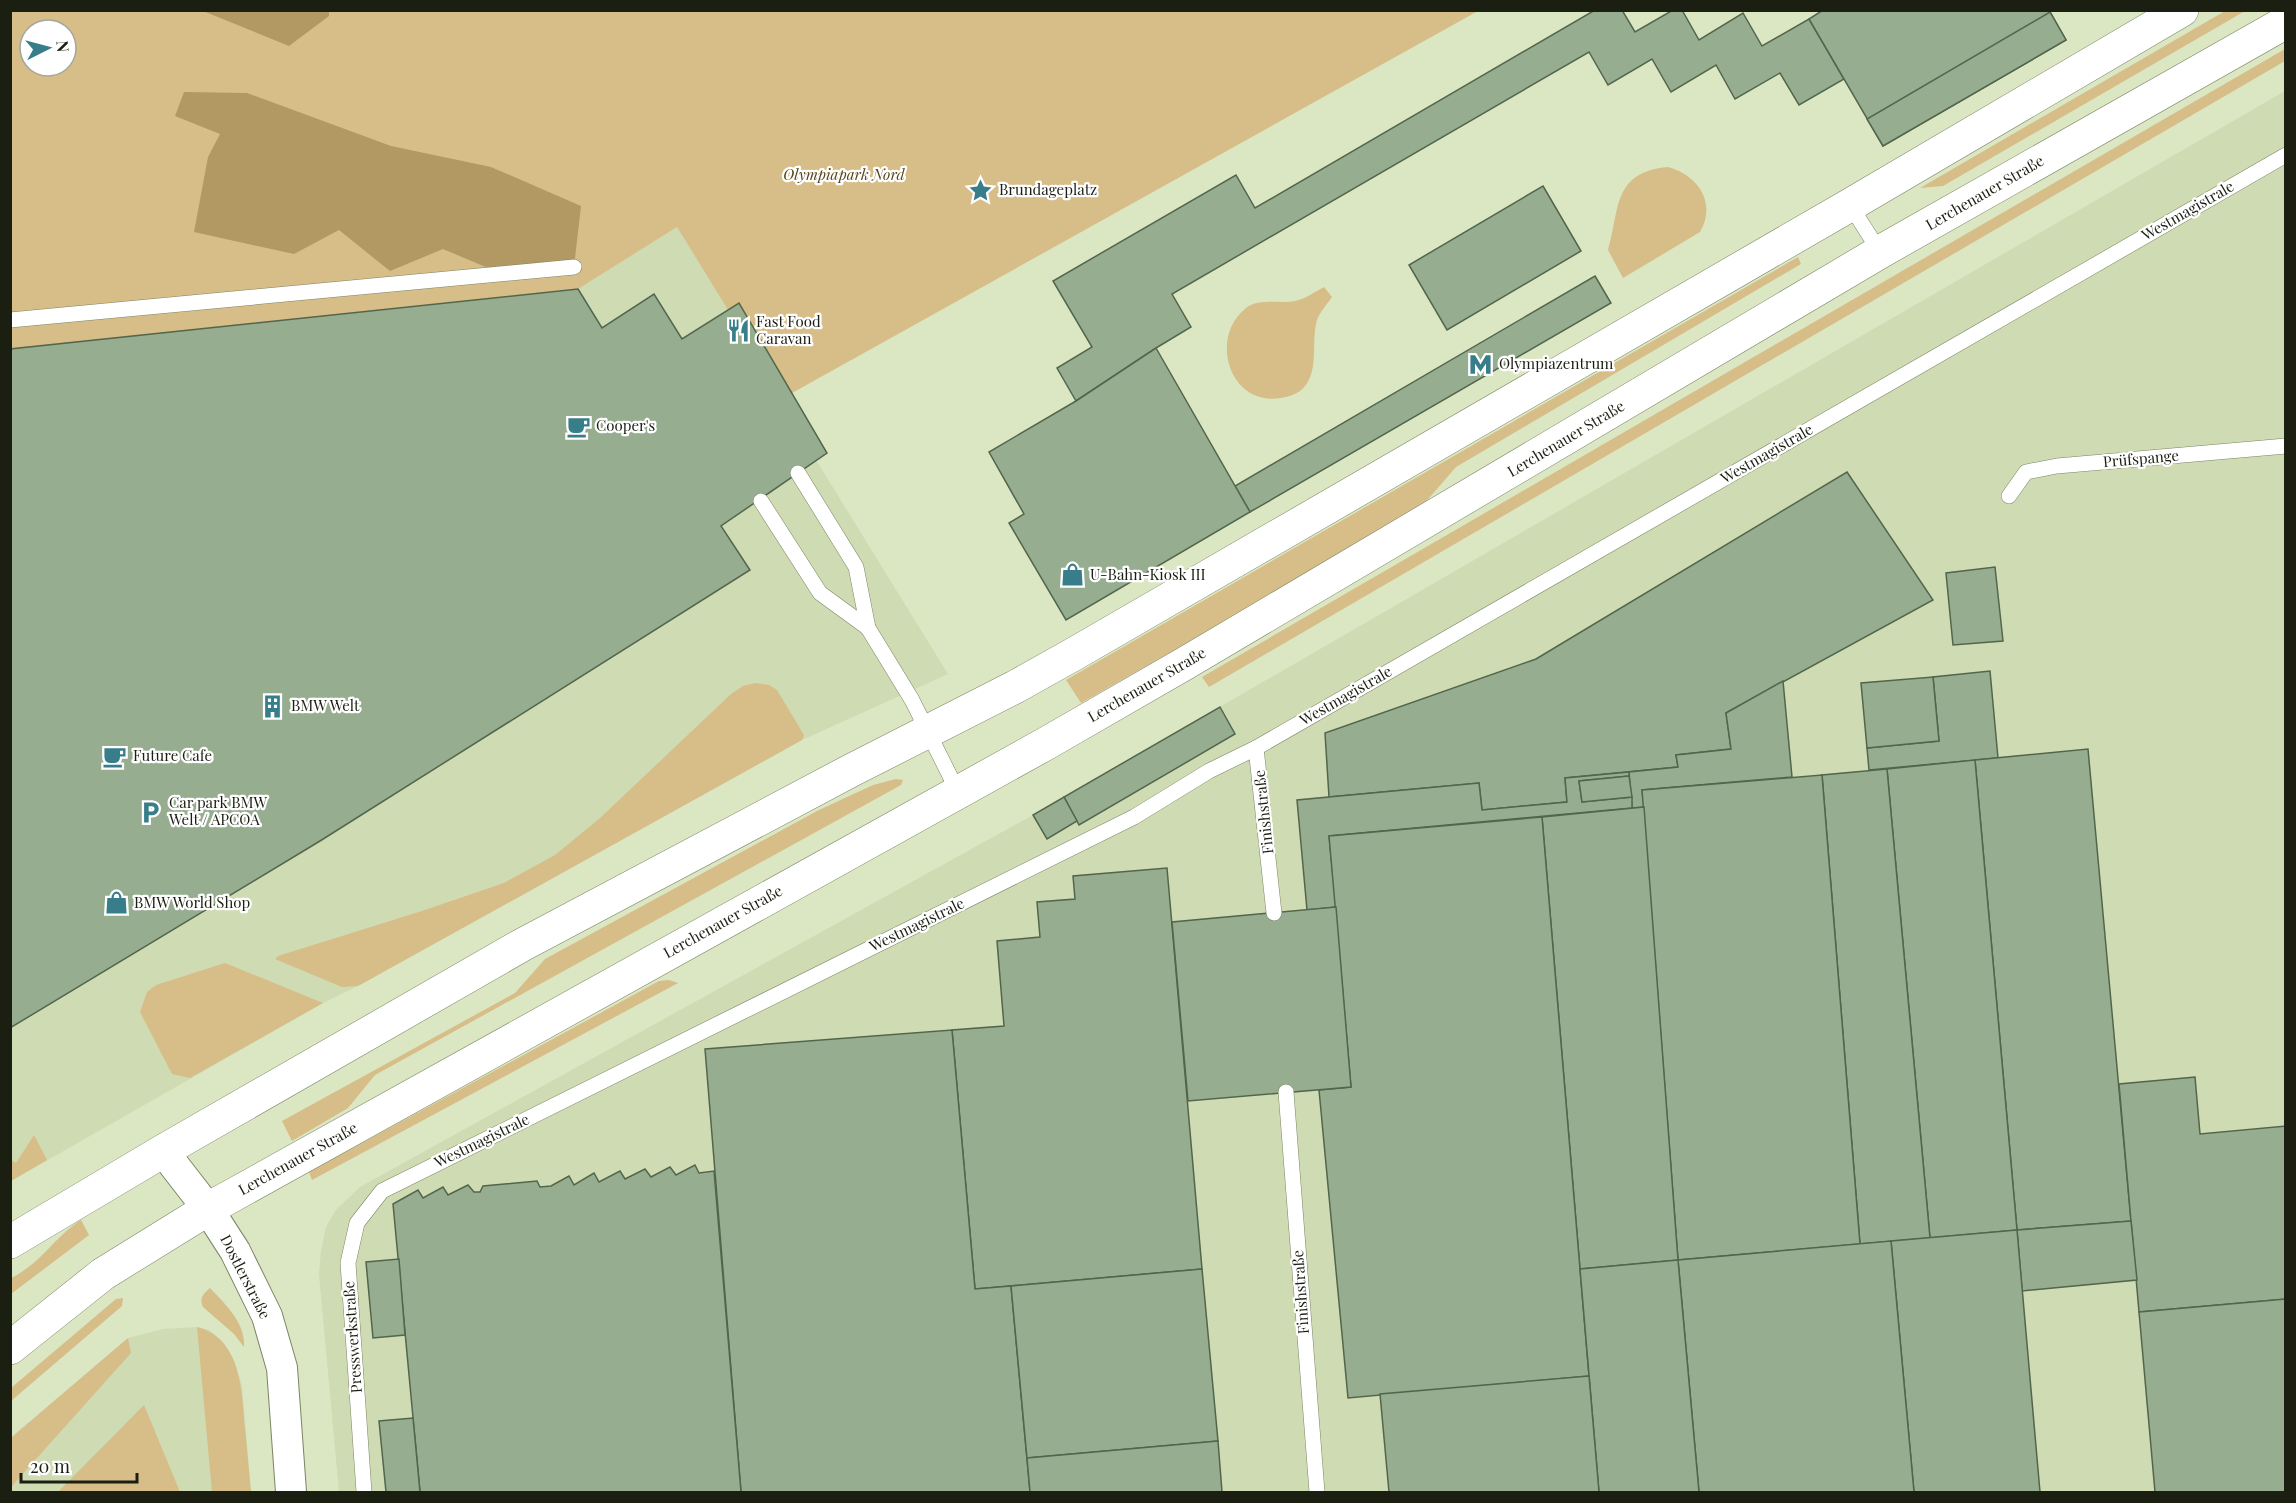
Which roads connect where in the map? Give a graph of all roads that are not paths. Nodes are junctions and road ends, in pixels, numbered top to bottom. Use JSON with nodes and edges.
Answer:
{"nodes":[{"id":1,"x":2182,"y":10,"type":"edge"},
{"id":2,"x":2286,"y":22,"type":"edge"},
{"id":3,"x":2286,"y":155,"type":"edge"},
{"id":4,"x":1850,"y":205,"type":"junction"},
{"id":5,"x":1880,"y":252,"type":"junction"},
{"id":6,"x":574,"y":267,"type":"dead end"},
{"id":7,"x":10,"y":320,"type":"edge"},
{"id":8,"x":2286,"y":446,"type":"edge"},
{"id":9,"x":798,"y":473,"type":"dead end"},
{"id":10,"x":2009,"y":496,"type":"dead end"},
{"id":11,"x":761,"y":501,"type":"dead end"},
{"id":12,"x":868,"y":628,"type":"junction"},
{"id":13,"x":927,"y":732,"type":"junction"},
{"id":14,"x":1256,"y":748,"type":"junction"},
{"id":15,"x":958,"y":792,"type":"junction"},
{"id":16,"x":1274,"y":913,"type":"dead end"},
{"id":17,"x":1286,"y":1092,"type":"dead end"},
{"id":18,"x":163,"y":1151,"type":"junction"},
{"id":19,"x":382,"y":1191,"type":"joint"},
{"id":20,"x":208,"y":1209,"type":"junction"},
{"id":21,"x":10,"y":1242,"type":"edge"},
{"id":22,"x":10,"y":1348,"type":"edge"},
{"id":23,"x":291,"y":1492,"type":"edge"},
{"id":24,"x":364,"y":1492,"type":"edge"},
{"id":25,"x":1317,"y":1492,"type":"edge"}],
"edges":[{"from":1,"to":4,"type":"main road"},
{"from":2,"to":5,"type":"main road","name":"Lerchenauer Straße"},
{"from":3,"to":14,"type":"lane","name":"Westmagistrale"},
{"from":4,"to":5,"type":"lane"},
{"from":4,"to":13,"type":"main road"},
{"from":5,"to":15,"type":"main road","name":"Lerchenauer Straße"},
{"from":6,"to":7,"type":"lane"},
{"from":8,"to":10,"type":"lane","name":"Prüfspange"},
{"from":9,"to":12,"type":"lane"},
{"from":11,"to":12,"type":"lane"},
{"from":12,"to":13,"type":"lane"},
{"from":13,"to":15,"type":"lane"},
{"from":13,"to":18,"type":"main road"},
{"from":14,"to":16,"type":"lane","name":"Finishstraße"},
{"from":14,"to":19,"type":"lane","name":"Westmagistrale"},
{"from":15,"to":20,"type":"main road","name":"Lerchenauer Straße"},
{"from":17,"to":25,"type":"lane","name":"Finishstraße"},
{"from":18,"to":20,"type":"street","name":"Dostlerstraße"},
{"from":18,"to":21,"type":"main road"},
{"from":19,"to":24,"type":"lane","name":"Presswerkstraße"},
{"from":20,"to":22,"type":"main road","name":"Lerchenauer Straße"},
{"from":20,"to":23,"type":"street","name":"Dostlerstraße"}]}
